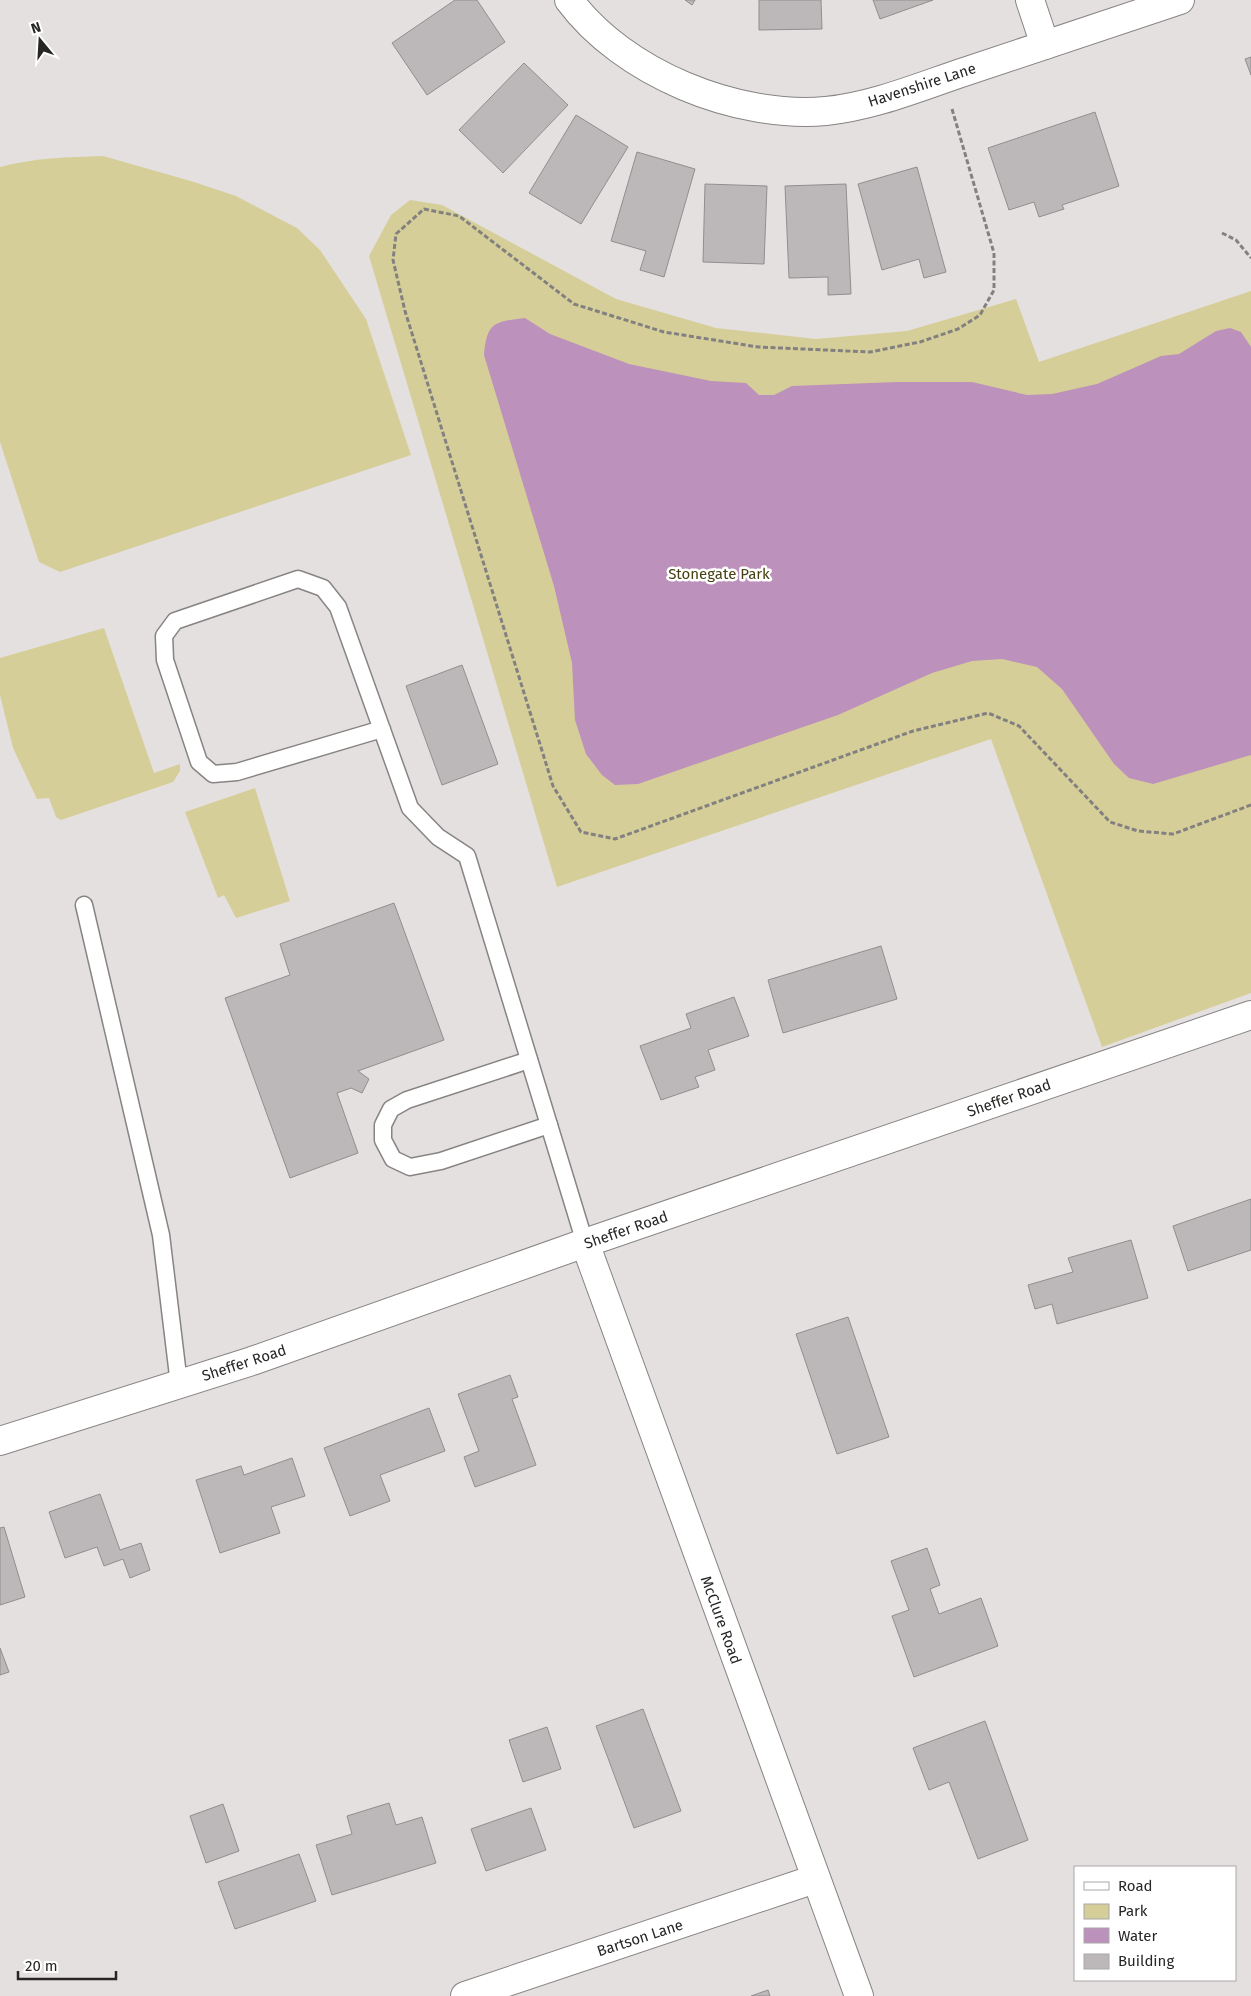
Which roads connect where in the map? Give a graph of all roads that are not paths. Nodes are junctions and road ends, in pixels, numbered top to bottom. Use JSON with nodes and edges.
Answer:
{"nodes":[{"id":1,"x":568,"y":0,"type":"edge"},
{"id":2,"x":1030,"y":0,"type":"edge"},
{"id":3,"x":1180,"y":0,"type":"edge"},
{"id":4,"x":1044,"y":45,"type":"junction"},
{"id":5,"x":382,"y":729,"type":"junction"},
{"id":6,"x":84,"y":905,"type":"dead end"},
{"id":7,"x":1251,"y":1015,"type":"edge"},
{"id":8,"x":529,"y":1060,"type":"junction"},
{"id":9,"x":549,"y":1124,"type":"junction"},
{"id":10,"x":585,"y":1244,"type":"junction"},
{"id":11,"x":179,"y":1384,"type":"junction"},
{"id":12,"x":0,"y":1441,"type":"edge"},
{"id":13,"x":815,"y":1879,"type":"junction"},
{"id":14,"x":465,"y":1996,"type":"edge"},
{"id":15,"x":859,"y":1996,"type":"edge"}],
"edges":[{"from":1,"to":4,"type":"street","name":"Havenshire Lane"},
{"from":2,"to":4,"type":"street"},
{"from":3,"to":4,"type":"street","name":"Havenshire Lane"},
{"from":5,"to":5,"type":"lane"},
{"from":5,"to":8,"type":"lane"},
{"from":6,"to":11,"type":"lane"},
{"from":7,"to":10,"type":"street","name":"Sheffer Road"},
{"from":8,"to":9,"type":"lane"},
{"from":8,"to":9,"type":"lane"},
{"from":9,"to":10,"type":"lane"},
{"from":10,"to":11,"type":"street","name":"Sheffer Road"},
{"from":10,"to":13,"type":"street","name":"McClure Road"},
{"from":11,"to":12,"type":"street","name":"Sheffer Road"},
{"from":13,"to":14,"type":"street","name":"Bartson Lane"},
{"from":13,"to":15,"type":"street","name":"McClure Road"}]}
